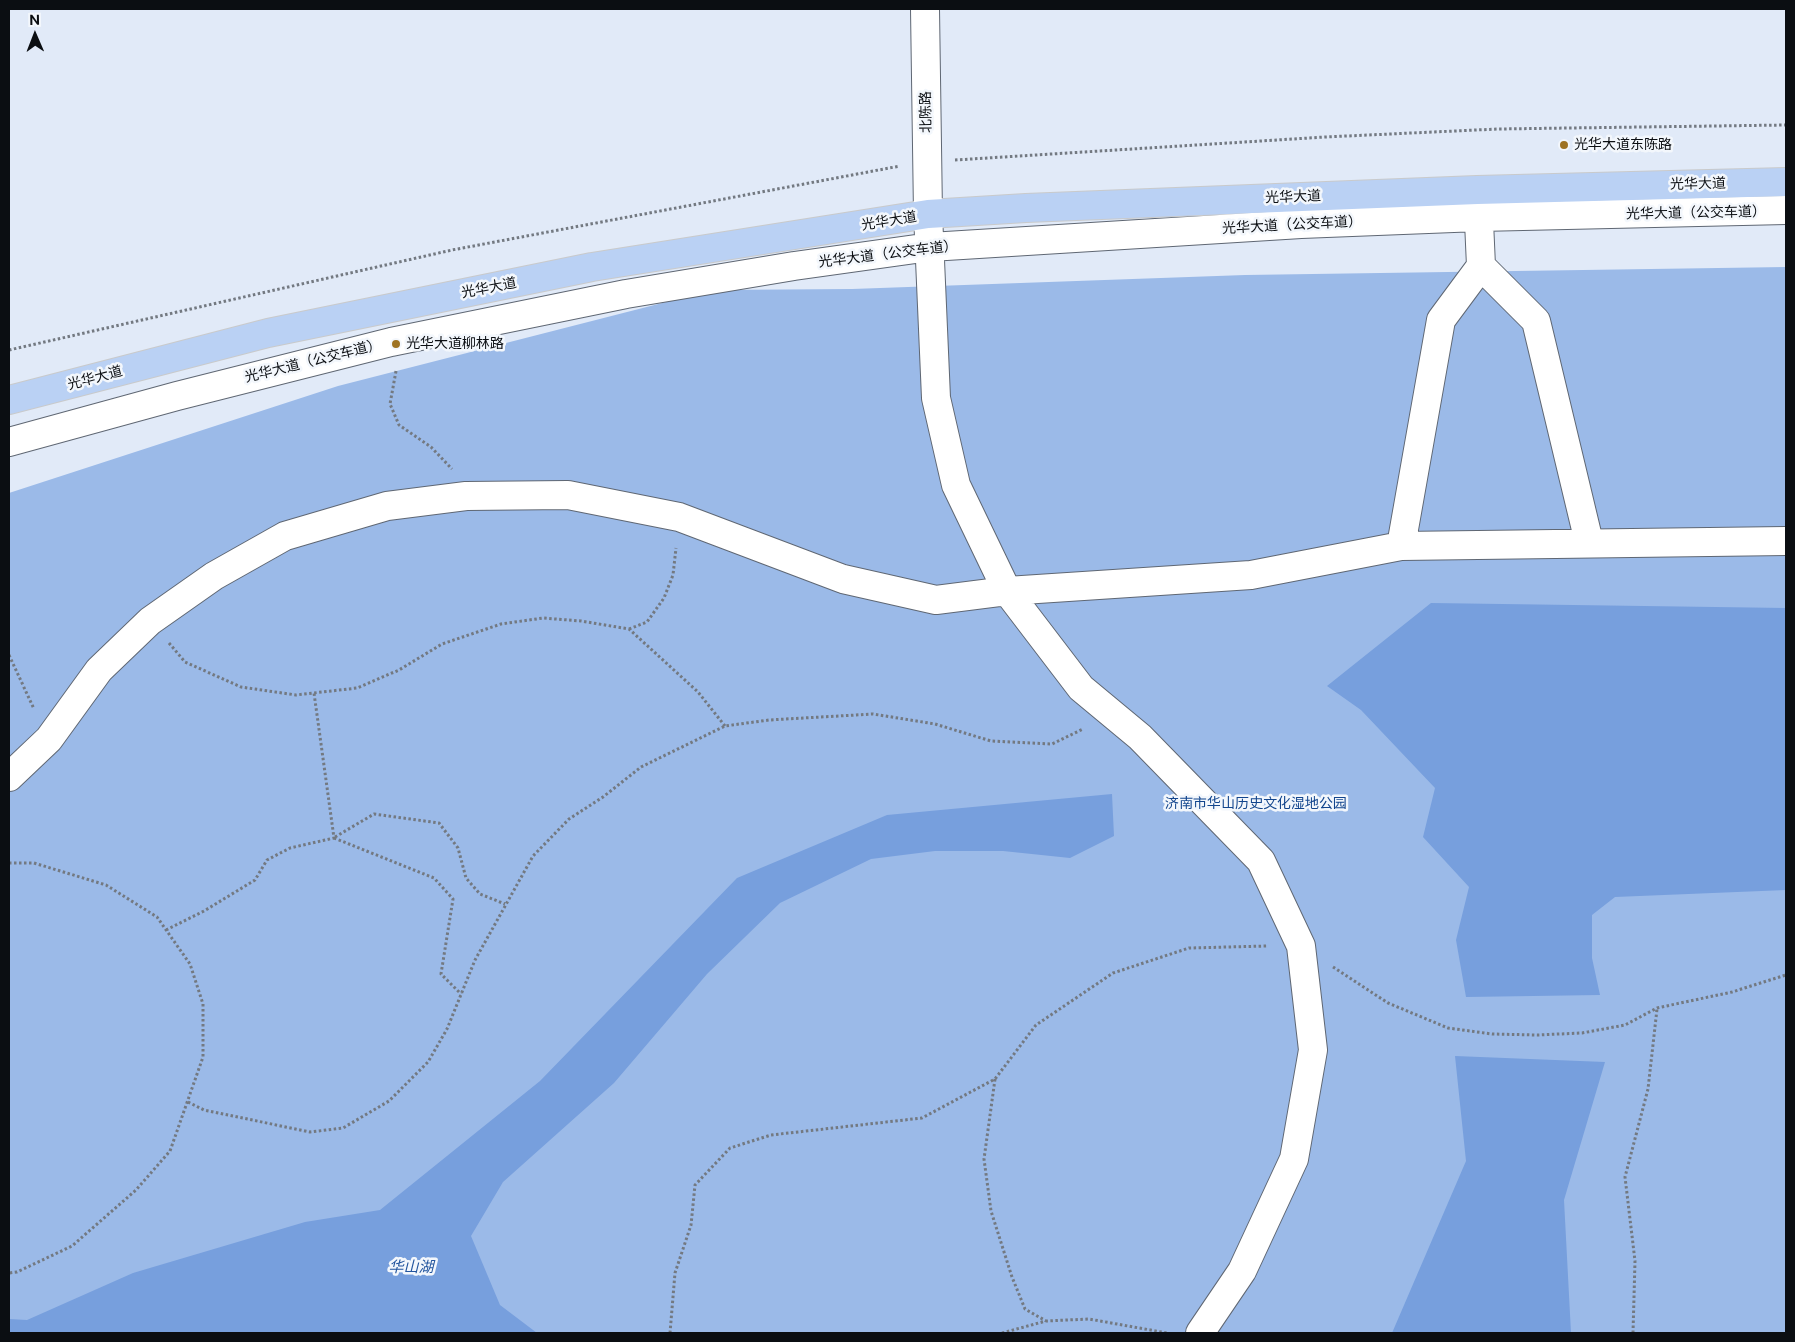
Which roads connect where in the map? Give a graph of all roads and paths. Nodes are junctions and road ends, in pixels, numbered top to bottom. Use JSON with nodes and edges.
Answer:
{"nodes":[{"id":1,"x":924,"y":9,"type":"edge"},
{"id":2,"x":1786,"y":182,"type":"edge"},
{"id":3,"x":1477,"y":190,"type":"junction"},
{"id":4,"x":1786,"y":210,"type":"edge"},
{"id":5,"x":928,"y":214,"type":"junction"},
{"id":6,"x":1479,"y":216,"type":"junction"},
{"id":7,"x":930,"y":247,"type":"junction"},
{"id":8,"x":1481,"y":266,"type":"junction"},
{"id":9,"x":397,"y":365,"type":"dead end"},
{"id":10,"x":9,"y":400,"type":"edge"},
{"id":11,"x":9,"y":442,"type":"edge"},
{"id":12,"x":466,"y":496,"type":"junction"},
{"id":13,"x":679,"y":517,"type":"junction"},
{"id":14,"x":1786,"y":540,"type":"edge"},
{"id":15,"x":1589,"y":542,"type":"junction"},
{"id":16,"x":1401,"y":546,"type":"junction"},
{"id":17,"x":1007,"y":591,"type":"junction"},
{"id":18,"x":150,"y":622,"type":"junction"},
{"id":19,"x":629,"y":629,"type":"junction"},
{"id":20,"x":9,"y":655,"type":"edge"},
{"id":21,"x":314,"y":693,"type":"junction"},
{"id":22,"x":1113,"y":715,"type":"junction"},
{"id":23,"x":725,"y":726,"type":"junction"},
{"id":24,"x":50,"y":739,"type":"junction"},
{"id":25,"x":9,"y":777,"type":"edge"},
{"id":26,"x":334,"y":838,"type":"junction"},
{"id":27,"x":9,"y":863,"type":"edge"},
{"id":28,"x":506,"y":904,"type":"junction"},
{"id":29,"x":166,"y":930,"type":"junction"},
{"id":30,"x":1301,"y":946,"type":"junction"},
{"id":31,"x":1786,"y":975,"type":"edge"},
{"id":32,"x":461,"y":994,"type":"junction"},
{"id":33,"x":1657,"y":1008,"type":"junction"},
{"id":34,"x":995,"y":1079,"type":"junction"},
{"id":35,"x":188,"y":1102,"type":"junction"},
{"id":36,"x":9,"y":1273,"type":"edge"},
{"id":37,"x":1046,"y":1321,"type":"junction"},
{"id":38,"x":670,"y":1333,"type":"edge"},
{"id":39,"x":1002,"y":1333,"type":"edge"},
{"id":40,"x":1167,"y":1333,"type":"edge"},
{"id":41,"x":1200,"y":1333,"type":"edge"},
{"id":42,"x":1632,"y":1333,"type":"edge"}],
"edges":[{"from":1,"to":5,"type":"street","name":"北陈路"},
{"from":2,"to":3,"type":"main road","name":"光华大道"},
{"from":3,"to":5,"type":"main road","name":"光华大道"},
{"from":3,"to":6,"type":"street"},
{"from":4,"to":6,"type":"street","name":"光华大道（公交车道）"},
{"from":5,"to":7,"type":"street","name":"北陈路"},
{"from":5,"to":10,"type":"main road","name":"光华大道"},
{"from":6,"to":7,"type":"street","name":"光华大道（公交车道）"},
{"from":6,"to":8,"type":"street"},
{"from":7,"to":11,"type":"street","name":"光华大道（公交车道）"},
{"from":7,"to":17,"type":"street","name":"北陈路"},
{"from":8,"to":15,"type":"street"},
{"from":8,"to":16,"type":"street"},
{"from":9,"to":12,"type":"path"},
{"from":12,"to":13,"type":"street"},
{"from":12,"to":18,"type":"street"},
{"from":13,"to":17,"type":"street"},
{"from":13,"to":19,"type":"path"},
{"from":14,"to":15,"type":"street"},
{"from":15,"to":16,"type":"street"},
{"from":16,"to":17,"type":"street"},
{"from":17,"to":22,"type":"street","name":"北陈路"},
{"from":18,"to":21,"type":"path"},
{"from":18,"to":24,"type":"street"},
{"from":19,"to":21,"type":"path"},
{"from":19,"to":23,"type":"path"},
{"from":20,"to":24,"type":"path"},
{"from":21,"to":26,"type":"path"},
{"from":22,"to":23,"type":"path"},
{"from":22,"to":30,"type":"street","name":"北陈路"},
{"from":23,"to":28,"type":"path"},
{"from":24,"to":25,"type":"street"},
{"from":26,"to":28,"type":"path"},
{"from":26,"to":29,"type":"path"},
{"from":26,"to":32,"type":"path"},
{"from":27,"to":29,"type":"path"},
{"from":28,"to":32,"type":"path"},
{"from":29,"to":35,"type":"path"},
{"from":30,"to":33,"type":"path"},
{"from":30,"to":34,"type":"path"},
{"from":30,"to":41,"type":"street","name":"北陈路"},
{"from":31,"to":33,"type":"path"},
{"from":32,"to":35,"type":"path"},
{"from":33,"to":42,"type":"path"},
{"from":34,"to":37,"type":"path"},
{"from":34,"to":38,"type":"path"},
{"from":35,"to":36,"type":"path"},
{"from":37,"to":39,"type":"path"},
{"from":37,"to":40,"type":"path"}]}
